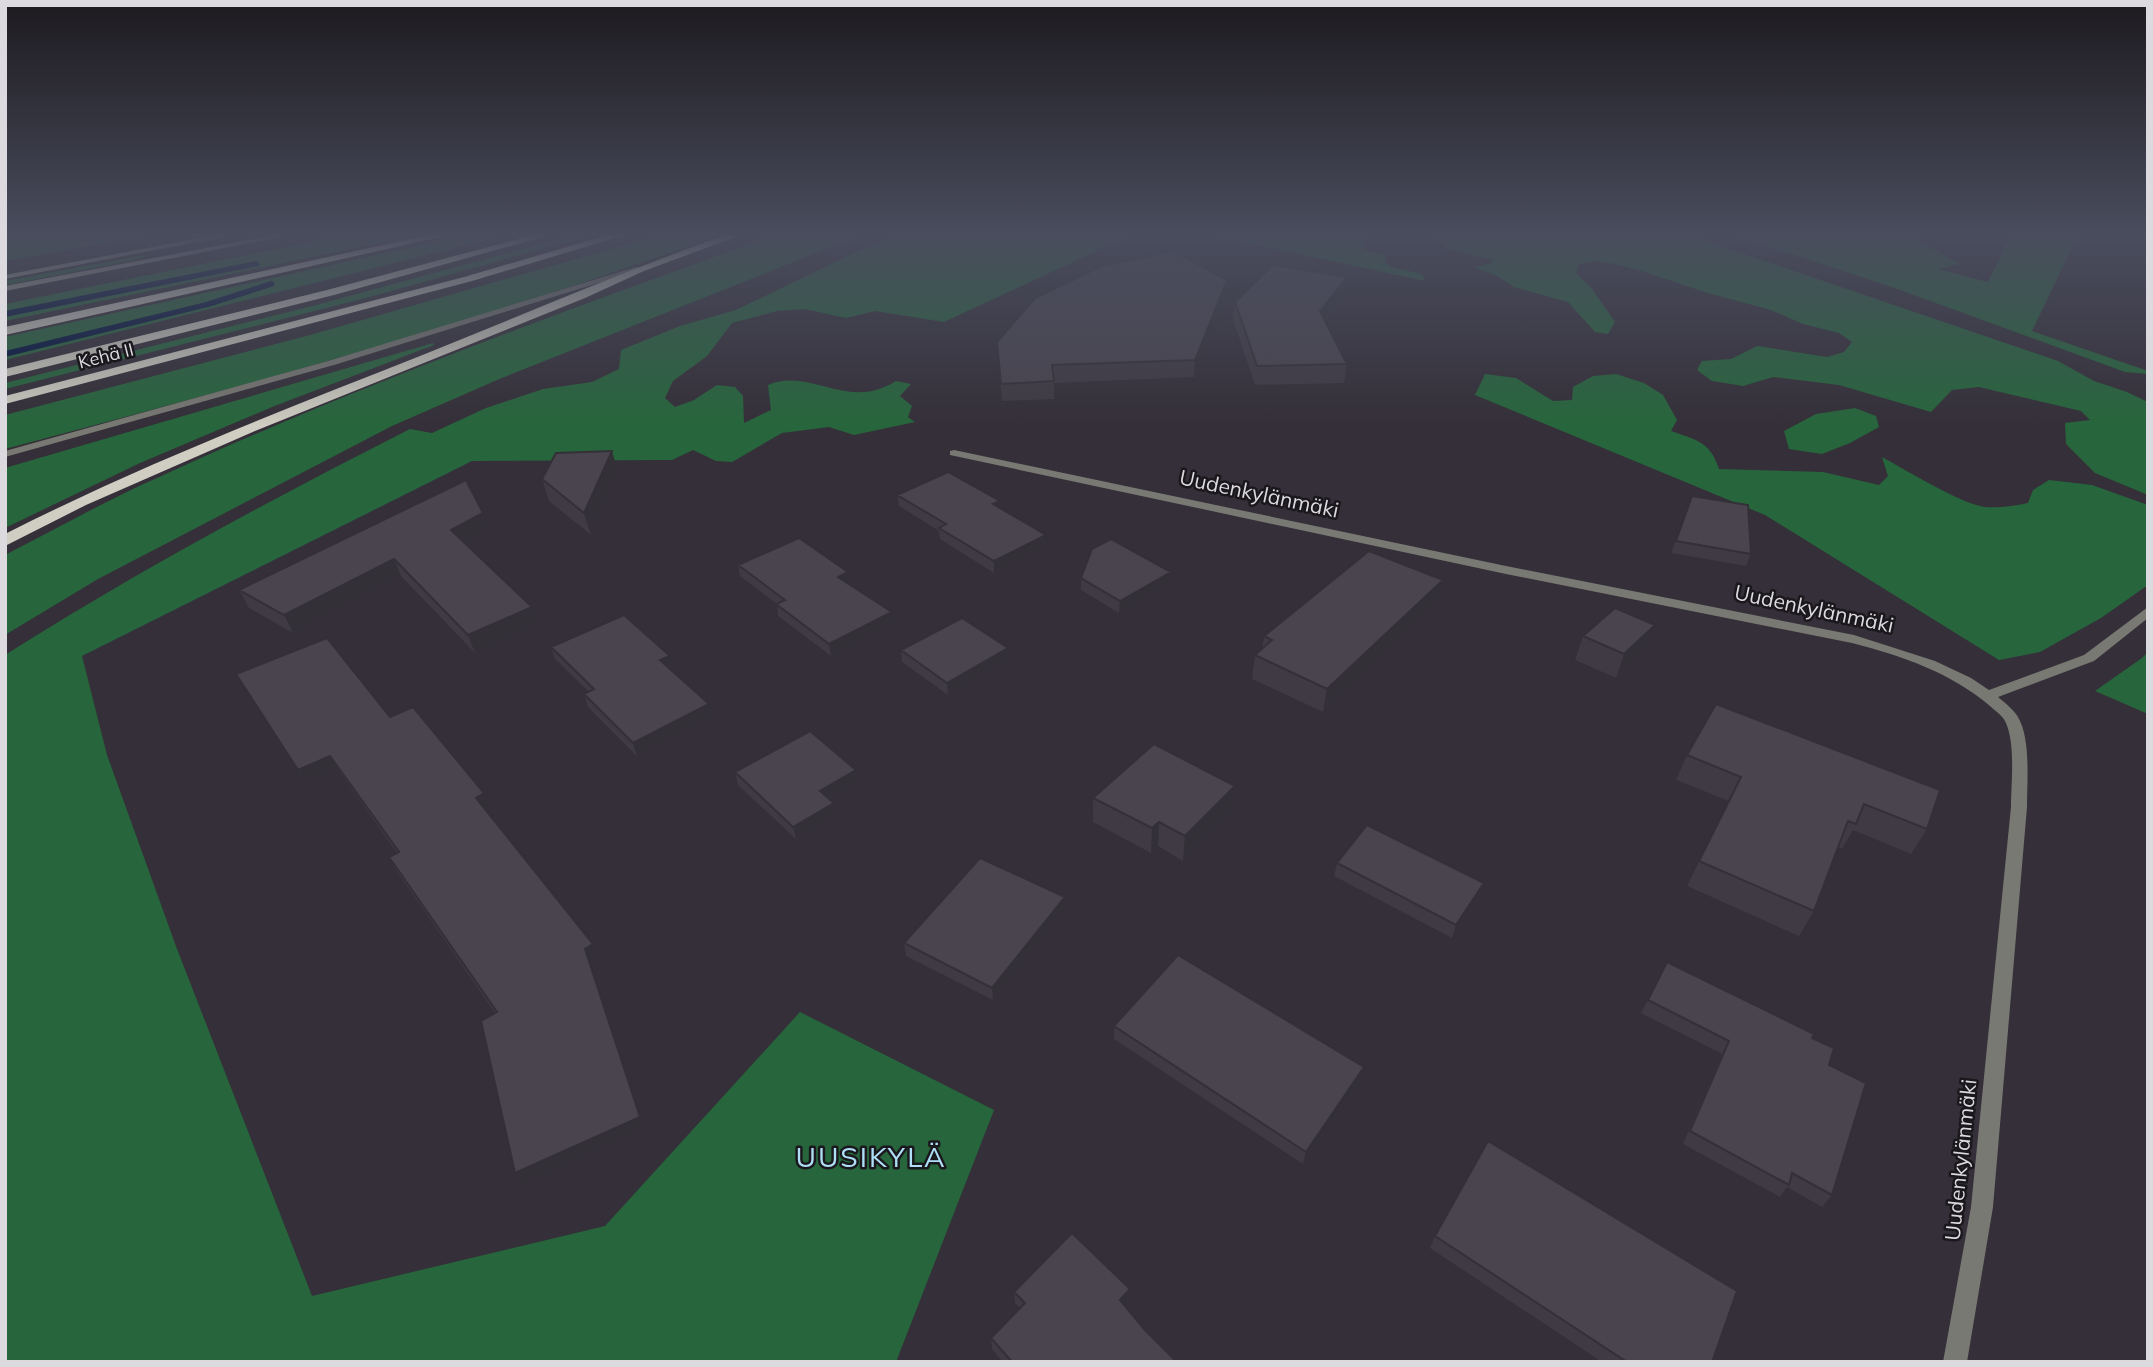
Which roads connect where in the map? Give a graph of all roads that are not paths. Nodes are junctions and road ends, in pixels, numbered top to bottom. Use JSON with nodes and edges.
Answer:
{"nodes":[{"id":1,"x":152,"y":299,"type":"edge"},
{"id":2,"x":306,"y":299,"type":"edge"},
{"id":3,"x":392,"y":299,"type":"edge"},
{"id":4,"x":542,"y":299,"type":"edge"},
{"id":5,"x":574,"y":299,"type":"edge"},
{"id":6,"x":5,"y":331,"type":"edge"},
{"id":7,"x":5,"y":373,"type":"edge"},
{"id":8,"x":5,"y":400,"type":"edge"},
{"id":9,"x":954,"y":453,"type":"dead end"},
{"id":10,"x":5,"y":454,"type":"edge"},
{"id":11,"x":5,"y":541,"type":"edge"},
{"id":12,"x":2148,"y":611,"type":"edge"},
{"id":13,"x":1988,"y":696,"type":"junction"},
{"id":14,"x":1955,"y":1362,"type":"edge"}],
"edges":[{"from":1,"to":6,"type":"highway"},
{"from":2,"to":7,"type":"highway","name":"Kehä II"},
{"from":3,"to":8,"type":"highway","name":"Kehä II"},
{"from":4,"to":10,"type":"street"},
{"from":5,"to":11,"type":"highway"},
{"from":9,"to":13,"type":"street","name":"Uudenkylänmäki"},
{"from":12,"to":13,"type":"street"},
{"from":13,"to":14,"type":"street","name":"Uudenkylänmäki"}]}
